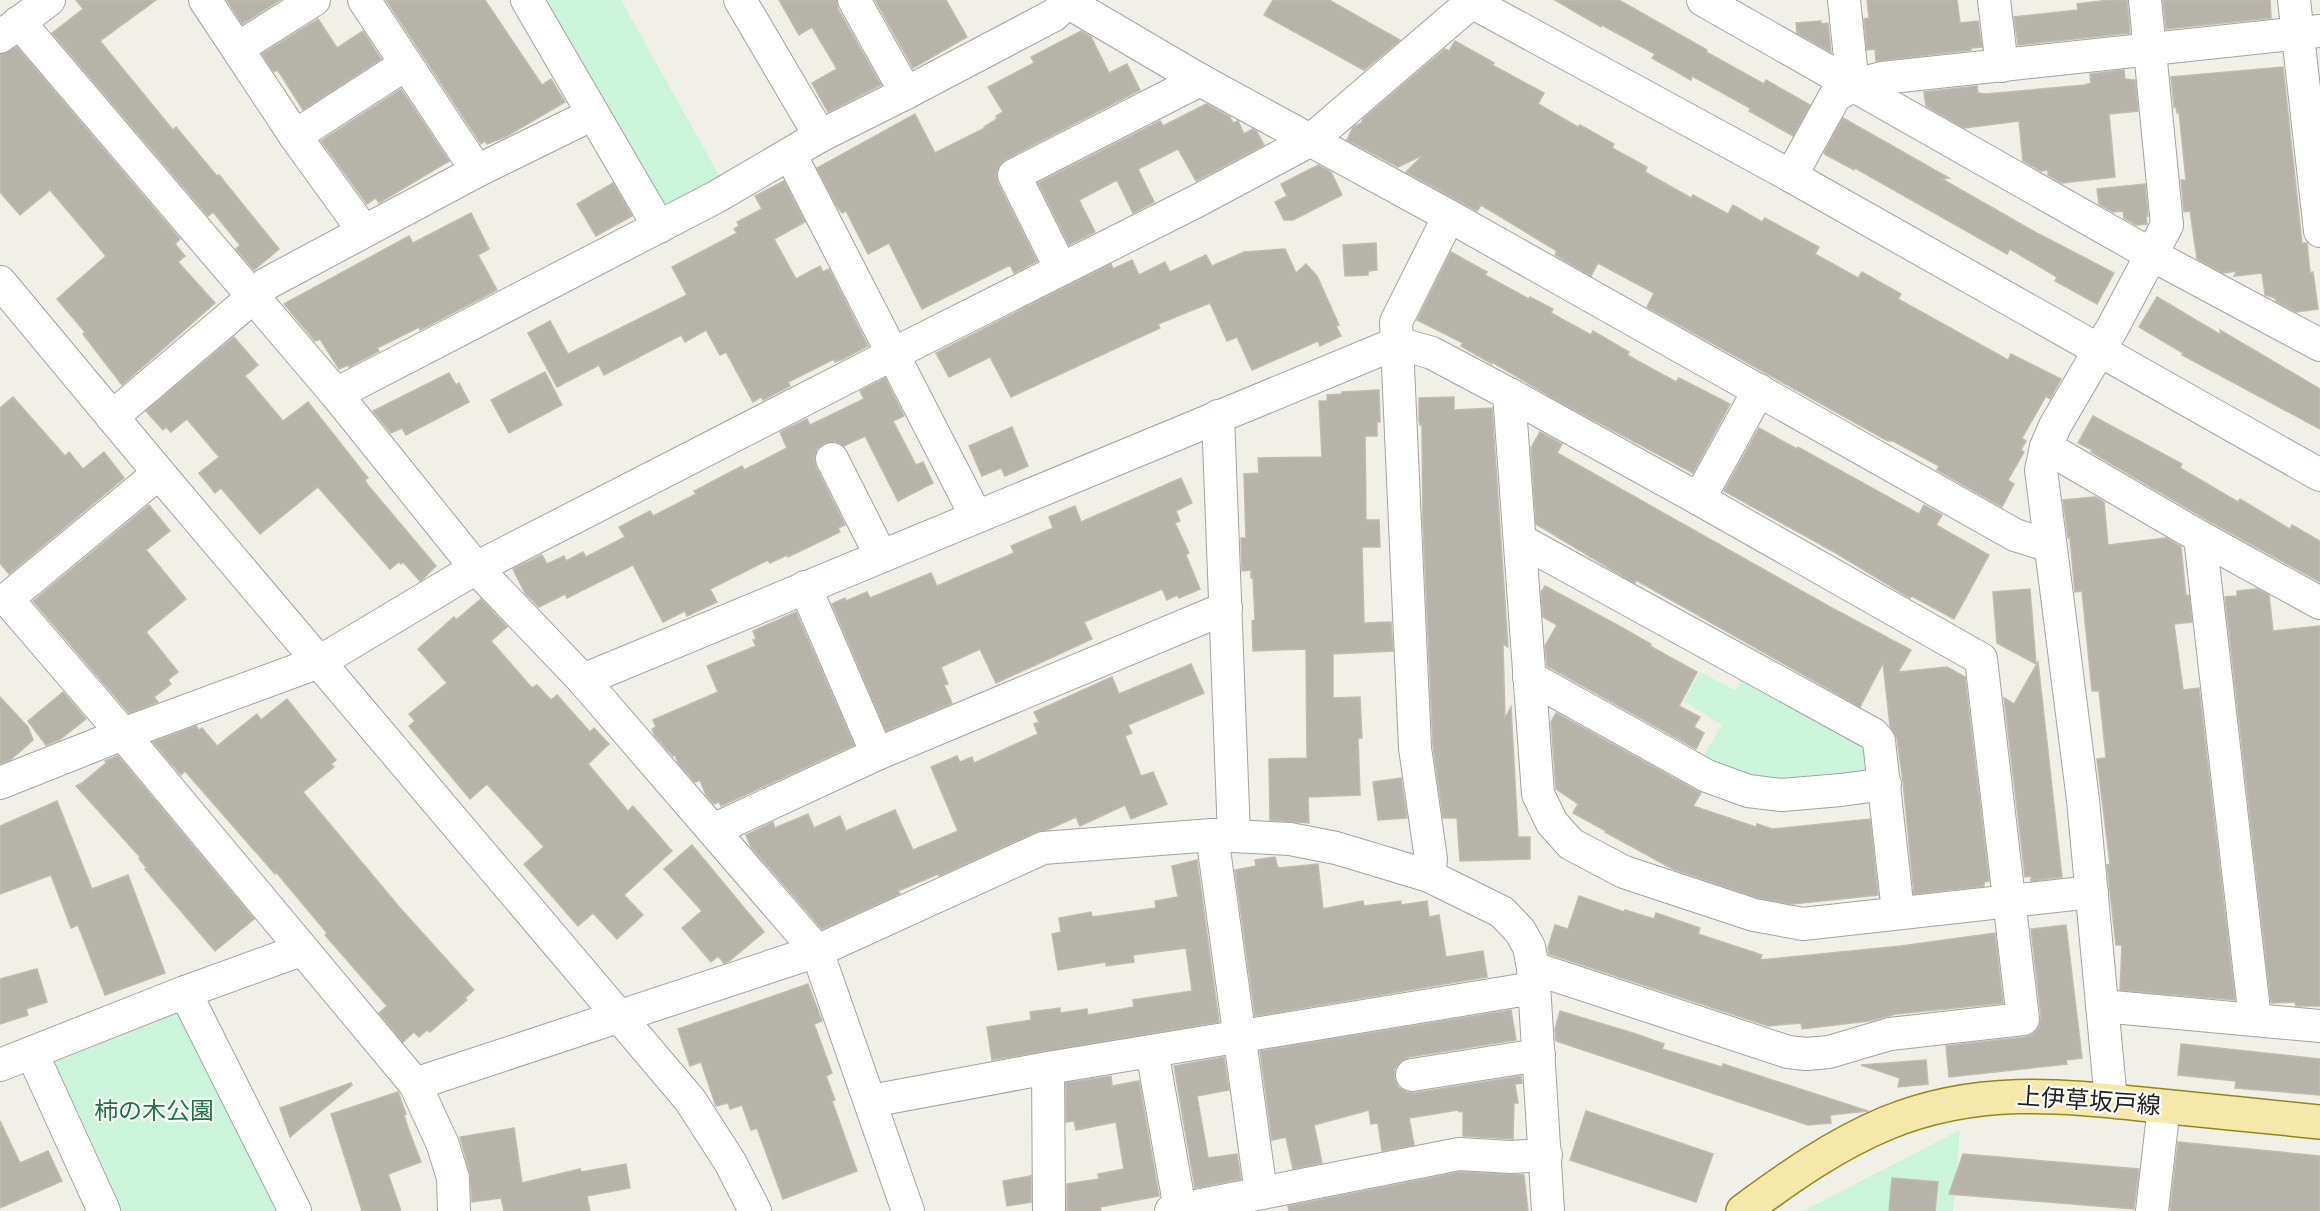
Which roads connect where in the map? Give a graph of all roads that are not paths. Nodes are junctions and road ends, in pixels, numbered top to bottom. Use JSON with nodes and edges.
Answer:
{"nodes":[{"id":1,"x":49,"y":0,"type":"edge"},
{"id":2,"x":205,"y":0,"type":"edge"},
{"id":3,"x":314,"y":0,"type":"edge"},
{"id":4,"x":364,"y":0,"type":"edge"},
{"id":5,"x":527,"y":0,"type":"edge"},
{"id":6,"x":740,"y":0,"type":"edge"},
{"id":7,"x":854,"y":0,"type":"edge"},
{"id":8,"x":1703,"y":0,"type":"edge"},
{"id":9,"x":1844,"y":0,"type":"edge"},
{"id":10,"x":1994,"y":0,"type":"edge"},
{"id":11,"x":2145,"y":0,"type":"edge"},
{"id":12,"x":2294,"y":0,"type":"edge"},
{"id":13,"x":1066,"y":1,"type":"edge"},
{"id":14,"x":1471,"y":1,"type":"edge"},
{"id":15,"x":10,"y":30,"type":"edge"},
{"id":16,"x":2309,"y":32,"type":"edge"},
{"id":17,"x":238,"y":48,"type":"junction"},
{"id":18,"x":2150,"y":51,"type":"junction"},
{"id":19,"x":406,"y":64,"type":"junction"},
{"id":20,"x":2002,"y":66,"type":"junction"},
{"id":21,"x":1200,"y":80,"type":"junction"},
{"id":22,"x":1853,"y":86,"type":"junction"},
{"id":23,"x":906,"y":93,"type":"junction"},
{"id":24,"x":593,"y":114,"type":"junction"},
{"id":25,"x":295,"y":136,"type":"junction"},
{"id":26,"x":820,"y":136,"type":"junction"},
{"id":27,"x":1311,"y":140,"type":"junction"},
{"id":28,"x":790,"y":154,"type":"junction"},
{"id":29,"x":477,"y":171,"type":"junction"},
{"id":30,"x":1791,"y":176,"type":"junction"},
{"id":31,"x":1449,"y":216,"type":"junction"},
{"id":32,"x":659,"y":227,"type":"junction"},
{"id":33,"x":363,"y":230,"type":"junction"},
{"id":34,"x":2320,"y":231,"type":"edge"},
{"id":35,"x":2152,"y":255,"type":"junction"},
{"id":36,"x":1061,"y":269,"type":"junction"},
{"id":37,"x":0,"y":282,"type":"edge"},
{"id":38,"x":252,"y":298,"type":"junction"},
{"id":39,"x":1397,"y":343,"type":"junction"},
{"id":40,"x":2320,"y":345,"type":"edge"},
{"id":41,"x":2100,"y":349,"type":"junction"},
{"id":42,"x":893,"y":354,"type":"junction"},
{"id":43,"x":1760,"y":390,"type":"junction"},
{"id":44,"x":336,"y":394,"type":"junction"},
{"id":45,"x":1509,"y":394,"type":"junction"},
{"id":46,"x":1218,"y":416,"type":"junction"},
{"id":47,"x":112,"y":417,"type":"junction"},
{"id":48,"x":2046,"y":447,"type":"junction"},
{"id":49,"x":832,"y":459,"type":"dead end"},
{"id":50,"x":159,"y":473,"type":"junction"},
{"id":51,"x":2320,"y":475,"type":"edge"},
{"id":52,"x":1699,"y":499,"type":"junction"},
{"id":53,"x":976,"y":516,"type":"junction"},
{"id":54,"x":2200,"y":537,"type":"junction"},
{"id":55,"x":1520,"y":540,"type":"junction"},
{"id":56,"x":2050,"y":546,"type":"junction"},
{"id":57,"x":881,"y":556,"type":"junction"},
{"id":58,"x":476,"y":568,"type":"junction"},
{"id":59,"x":805,"y":587,"type":"junction"},
{"id":60,"x":3,"y":595,"type":"edge"},
{"id":61,"x":2320,"y":603,"type":"edge"},
{"id":62,"x":1226,"y":608,"type":"junction"},
{"id":63,"x":320,"y":662,"type":"junction"},
{"id":64,"x":1528,"y":677,"type":"junction"},
{"id":65,"x":583,"y":680,"type":"junction"},
{"id":66,"x":123,"y":734,"type":"junction"},
{"id":67,"x":877,"y":754,"type":"junction"},
{"id":68,"x":0,"y":783,"type":"edge"},
{"id":69,"x":1884,"y":784,"type":"junction"},
{"id":70,"x":713,"y":830,"type":"junction"},
{"id":71,"x":1223,"y":835,"type":"junction"},
{"id":72,"x":1429,"y":876,"type":"junction"},
{"id":73,"x":2092,"y":892,"type":"junction"},
{"id":74,"x":2011,"y":901,"type":"junction"},
{"id":75,"x":1898,"y":912,"type":"junction"},
{"id":76,"x":301,"y":950,"type":"junction"},
{"id":77,"x":817,"y":951,"type":"junction"},
{"id":78,"x":1534,"y":978,"type":"junction"},
{"id":79,"x":185,"y":992,"type":"junction"},
{"id":80,"x":2102,"y":1006,"type":"junction"},
{"id":81,"x":619,"y":1016,"type":"junction"},
{"id":82,"x":2255,"y":1019,"type":"junction"},
{"id":83,"x":2320,"y":1026,"type":"edge"},
{"id":84,"x":1240,"y":1036,"type":"junction"},
{"id":85,"x":1152,"y":1051,"type":"junction"},
{"id":86,"x":32,"y":1053,"type":"junction"},
{"id":87,"x":1539,"y":1055,"type":"junction"},
{"id":88,"x":0,"y":1065,"type":"edge"},
{"id":89,"x":1048,"y":1068,"type":"junction"},
{"id":90,"x":1412,"y":1075,"type":"dead end"},
{"id":91,"x":415,"y":1084,"type":"junction"},
{"id":92,"x":871,"y":1101,"type":"junction"},
{"id":93,"x":2111,"y":1101,"type":"junction"},
{"id":94,"x":2164,"y":1106,"type":"junction"},
{"id":95,"x":2320,"y":1122,"type":"edge"},
{"id":96,"x":1546,"y":1155,"type":"junction"},
{"id":97,"x":1246,"y":1200,"type":"edge"},
{"id":98,"x":453,"y":1210,"type":"edge"},
{"id":99,"x":1176,"y":1210,"type":"edge"},
{"id":100,"x":104,"y":1211,"type":"edge"},
{"id":101,"x":295,"y":1211,"type":"edge"},
{"id":102,"x":755,"y":1211,"type":"edge"},
{"id":103,"x":908,"y":1211,"type":"edge"},
{"id":104,"x":1049,"y":1211,"type":"edge"},
{"id":105,"x":1548,"y":1211,"type":"edge"},
{"id":106,"x":1743,"y":1211,"type":"edge"},
{"id":107,"x":2152,"y":1211,"type":"edge"}],
"edges":[{"from":1,"to":15,"type":"street"},
{"from":2,"to":17,"type":"street"},
{"from":3,"to":17,"type":"street"},
{"from":4,"to":19,"type":"street"},
{"from":5,"to":24,"type":"street"},
{"from":6,"to":26,"type":"street"},
{"from":7,"to":23,"type":"street"},
{"from":8,"to":22,"type":"street"},
{"from":9,"to":22,"type":"street"},
{"from":10,"to":20,"type":"street"},
{"from":11,"to":18,"type":"street"},
{"from":12,"to":16,"type":"street"},
{"from":13,"to":21,"type":"street"},
{"from":13,"to":23,"type":"street"},
{"from":14,"to":27,"type":"street"},
{"from":14,"to":30,"type":"street"},
{"from":15,"to":38,"type":"street"},
{"from":16,"to":18,"type":"street"},
{"from":16,"to":34,"type":"street"},
{"from":17,"to":25,"type":"street"},
{"from":18,"to":20,"type":"street"},
{"from":18,"to":35,"type":"street"},
{"from":19,"to":25,"type":"street"},
{"from":19,"to":29,"type":"street"},
{"from":20,"to":22,"type":"street"},
{"from":21,"to":27,"type":"street"},
{"from":21,"to":36,"type":"street"},
{"from":22,"to":30,"type":"street"},
{"from":22,"to":35,"type":"street"},
{"from":23,"to":26,"type":"street"},
{"from":24,"to":29,"type":"street"},
{"from":24,"to":32,"type":"street"},
{"from":25,"to":33,"type":"street"},
{"from":26,"to":28,"type":"street"},
{"from":27,"to":31,"type":"street"},
{"from":27,"to":36,"type":"street"},
{"from":28,"to":32,"type":"street"},
{"from":28,"to":42,"type":"street"},
{"from":29,"to":33,"type":"street"},
{"from":30,"to":41,"type":"street"},
{"from":31,"to":39,"type":"street"},
{"from":31,"to":43,"type":"street"},
{"from":32,"to":44,"type":"street"},
{"from":33,"to":38,"type":"street"},
{"from":35,"to":40,"type":"street"},
{"from":35,"to":41,"type":"street"},
{"from":36,"to":42,"type":"street"},
{"from":37,"to":47,"type":"street"},
{"from":38,"to":44,"type":"street"},
{"from":38,"to":47,"type":"street"},
{"from":39,"to":45,"type":"street"},
{"from":39,"to":46,"type":"street"},
{"from":39,"to":72,"type":"street"},
{"from":41,"to":48,"type":"street"},
{"from":41,"to":51,"type":"street"},
{"from":42,"to":53,"type":"street"},
{"from":42,"to":58,"type":"street"},
{"from":43,"to":52,"type":"street"},
{"from":43,"to":56,"type":"street"},
{"from":44,"to":58,"type":"street"},
{"from":45,"to":52,"type":"street"},
{"from":45,"to":55,"type":"street"},
{"from":46,"to":53,"type":"street"},
{"from":46,"to":62,"type":"street"},
{"from":47,"to":50,"type":"street"},
{"from":48,"to":54,"type":"street"},
{"from":48,"to":56,"type":"street"},
{"from":49,"to":57,"type":"street"},
{"from":50,"to":60,"type":"street"},
{"from":50,"to":63,"type":"street"},
{"from":52,"to":74,"type":"street"},
{"from":53,"to":57,"type":"street"},
{"from":54,"to":61,"type":"street"},
{"from":54,"to":82,"type":"street"},
{"from":55,"to":64,"type":"street"},
{"from":55,"to":69,"type":"street"},
{"from":56,"to":73,"type":"street"},
{"from":57,"to":59,"type":"street"},
{"from":58,"to":63,"type":"street"},
{"from":58,"to":65,"type":"street"},
{"from":59,"to":65,"type":"street"},
{"from":59,"to":67,"type":"street"},
{"from":60,"to":66,"type":"street"},
{"from":62,"to":67,"type":"street"},
{"from":62,"to":71,"type":"street"},
{"from":63,"to":66,"type":"street"},
{"from":63,"to":81,"type":"street"},
{"from":64,"to":69,"type":"street"},
{"from":64,"to":75,"type":"street"},
{"from":65,"to":70,"type":"street"},
{"from":66,"to":68,"type":"street"},
{"from":66,"to":76,"type":"street"},
{"from":67,"to":70,"type":"street"},
{"from":69,"to":75,"type":"street"},
{"from":70,"to":77,"type":"street"},
{"from":71,"to":72,"type":"street"},
{"from":71,"to":77,"type":"street"},
{"from":71,"to":84,"type":"street"},
{"from":72,"to":78,"type":"street"},
{"from":73,"to":74,"type":"street"},
{"from":73,"to":80,"type":"street"},
{"from":74,"to":75,"type":"street"},
{"from":74,"to":78,"type":"street"},
{"from":76,"to":79,"type":"street"},
{"from":76,"to":91,"type":"street"},
{"from":77,"to":81,"type":"street"},
{"from":77,"to":92,"type":"street"},
{"from":78,"to":84,"type":"street"},
{"from":78,"to":87,"type":"street"},
{"from":79,"to":86,"type":"street"},
{"from":79,"to":101,"type":"street"},
{"from":80,"to":82,"type":"street"},
{"from":80,"to":93,"type":"street"},
{"from":81,"to":91,"type":"street"},
{"from":81,"to":102,"type":"street"},
{"from":82,"to":83,"type":"street"},
{"from":84,"to":85,"type":"street"},
{"from":84,"to":97,"type":"street"},
{"from":85,"to":89,"type":"street"},
{"from":85,"to":99,"type":"street"},
{"from":86,"to":88,"type":"street"},
{"from":86,"to":100,"type":"street"},
{"from":87,"to":90,"type":"street"},
{"from":87,"to":96,"type":"street"},
{"from":89,"to":92,"type":"street"},
{"from":89,"to":104,"type":"street"},
{"from":91,"to":98,"type":"street"},
{"from":92,"to":103,"type":"street"},
{"from":93,"to":94,"type":"main road","name":"上伊草坂戸線"},
{"from":93,"to":106,"type":"main road","name":"上伊草坂戸線"},
{"from":94,"to":95,"type":"main road","name":"上伊草坂戸線"},
{"from":94,"to":107,"type":"street"},
{"from":96,"to":97,"type":"street"},
{"from":96,"to":105,"type":"street"},
{"from":97,"to":99,"type":"street"}]}
